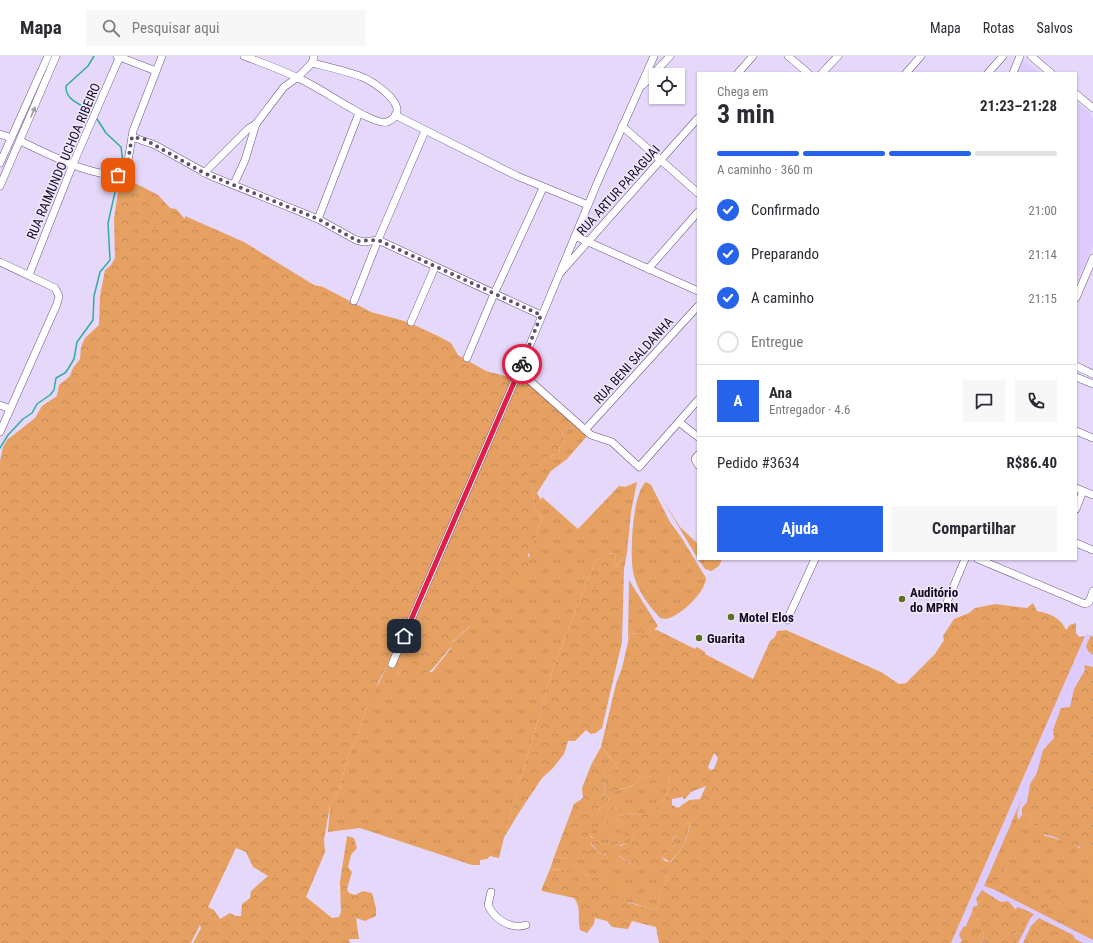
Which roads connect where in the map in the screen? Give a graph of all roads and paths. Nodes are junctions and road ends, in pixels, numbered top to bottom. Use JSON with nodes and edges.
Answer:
{"nodes":[{"id":1,"x":48,"y":56,"type":"edge"},
{"id":2,"x":56,"y":56,"type":"edge"},
{"id":3,"x":119,"y":56,"type":"edge"},
{"id":4,"x":162,"y":56,"type":"edge"},
{"id":5,"x":244,"y":56,"type":"edge"},
{"id":6,"x":654,"y":56,"type":"edge"},
{"id":7,"x":670,"y":56,"type":"edge"},
{"id":8,"x":753,"y":56,"type":"edge"},
{"id":9,"x":788,"y":56,"type":"edge"},
{"id":10,"x":838,"y":56,"type":"edge"},
{"id":11,"x":921,"y":56,"type":"edge"},
{"id":12,"x":1003,"y":56,"type":"edge"},
{"id":13,"x":1020,"y":56,"type":"edge"},
{"id":14,"x":1031,"y":56,"type":"edge"},
{"id":15,"x":313,"y":59,"type":"edge"},
{"id":16,"x":156,"y":70,"type":"junction"},
{"id":17,"x":739,"y":72,"type":"edge"},
{"id":18,"x":807,"y":72,"type":"edge"},
{"id":19,"x":823,"y":72,"type":"edge"},
{"id":20,"x":907,"y":72,"type":"edge"},
{"id":21,"x":989,"y":72,"type":"edge"},
{"id":22,"x":1013,"y":72,"type":"edge"},
{"id":23,"x":1050,"y":72,"type":"edge"},
{"id":24,"x":298,"y":78,"type":"junction"},
{"id":25,"x":638,"y":91,"type":"junction"},
{"id":26,"x":1077,"y":95,"type":"edge"},
{"id":27,"x":1093,"y":108,"type":"edge"},
{"id":28,"x":359,"y":113,"type":"junction"},
{"id":29,"x":395,"y":115,"type":"junction"},
{"id":30,"x":697,"y":119,"type":"edge"},
{"id":31,"x":256,"y":124,"type":"junction"},
{"id":32,"x":622,"y":126,"type":"junction"},
{"id":33,"x":425,"y":131,"type":"junction"},
{"id":34,"x":0,"y":134,"type":"edge"},
{"id":35,"x":12,"y":135,"type":"junction"},
{"id":36,"x":132,"y":137,"type":"junction"},
{"id":37,"x":21,"y":138,"type":"junction"},
{"id":38,"x":661,"y":160,"type":"junction"},
{"id":39,"x":0,"y":163,"type":"edge"},
{"id":40,"x":73,"y":164,"type":"junction"},
{"id":41,"x":204,"y":173,"type":"junction"},
{"id":42,"x":234,"y":184,"type":"junction"},
{"id":43,"x":0,"y":186,"type":"edge"},
{"id":44,"x":543,"y":188,"type":"junction"},
{"id":45,"x":697,"y":192,"type":"edge"},
{"id":46,"x":588,"y":205,"type":"junction"},
{"id":47,"x":697,"y":213,"type":"edge"},
{"id":48,"x":318,"y":219,"type":"junction"},
{"id":49,"x":575,"y":236,"type":"junction"},
{"id":50,"x":378,"y":240,"type":"junction"},
{"id":51,"x":589,"y":241,"type":"junction"},
{"id":52,"x":1093,"y":258,"type":"edge"},
{"id":53,"x":0,"y":262,"type":"edge"},
{"id":54,"x":435,"y":267,"type":"junction"},
{"id":55,"x":648,"y":269,"type":"junction"},
{"id":56,"x":29,"y":275,"type":"junction"},
{"id":57,"x":556,"y":278,"type":"junction"},
{"id":58,"x":697,"y":292,"type":"edge"},
{"id":59,"x":494,"y":294,"type":"junction"},
{"id":60,"x":1077,"y":296,"type":"edge"},
{"id":61,"x":354,"y":301,"type":"dead end"},
{"id":62,"x":697,"y":307,"type":"edge"},
{"id":63,"x":541,"y":315,"type":"junction"},
{"id":64,"x":411,"y":322,"type":"dead end"},
{"id":65,"x":467,"y":358,"type":"dead end"},
{"id":66,"x":1077,"y":366,"type":"edge"},
{"id":67,"x":519,"y":371,"type":"junction"},
{"id":68,"x":1093,"y":374,"type":"edge"},
{"id":69,"x":1077,"y":377,"type":"edge"},
{"id":70,"x":1093,"y":384,"type":"edge"},
{"id":71,"x":697,"y":401,"type":"edge"},
{"id":72,"x":0,"y":405,"type":"edge"},
{"id":73,"x":10,"y":409,"type":"junction"},
{"id":74,"x":679,"y":422,"type":"junction"},
{"id":75,"x":585,"y":430,"type":"junction"},
{"id":76,"x":1077,"y":431,"type":"edge"},
{"id":77,"x":0,"y":432,"type":"edge"},
{"id":78,"x":697,"y":436,"type":"edge"},
{"id":79,"x":1093,"y":438,"type":"edge"},
{"id":80,"x":1077,"y":488,"type":"edge"},
{"id":81,"x":1083,"y":491,"type":"junction"},
{"id":82,"x":1093,"y":495,"type":"edge"},
{"id":83,"x":1077,"y":506,"type":"edge"},
{"id":84,"x":1077,"y":543,"type":"edge"},
{"id":85,"x":1093,"y":550,"type":"edge"},
{"id":86,"x":815,"y":560,"type":"edge"},
{"id":87,"x":965,"y":560,"type":"edge"},
{"id":88,"x":980,"y":560,"type":"edge"},
{"id":89,"x":1093,"y":591,"type":"edge"},
{"id":90,"x":947,"y":602,"type":"dead end"},
{"id":91,"x":787,"y":620,"type":"dead end"},
{"id":92,"x":392,"y":664,"type":"dead end"},
{"id":93,"x":491,"y":892,"type":"dead end"},
{"id":94,"x":526,"y":925,"type":"dead end"}],
"edges":[{"from":1,"to":35,"type":"street"},
{"from":37,"to":2,"type":"street","one_way":true},
{"from":3,"to":16,"type":"street"},
{"from":3,"to":40,"type":"street","name":"RUA RAIMUNDO UCHOA RIBEIRO"},
{"from":4,"to":16,"type":"street"},
{"from":5,"to":24,"type":"street"},
{"from":6,"to":25,"type":"street"},
{"from":7,"to":25,"type":"street"},
{"from":8,"to":17,"type":"street"},
{"from":9,"to":18,"type":"street"},
{"from":10,"to":19,"type":"street"},
{"from":11,"to":20,"type":"street"},
{"from":12,"to":21,"type":"street"},
{"from":13,"to":22,"type":"street"},
{"from":14,"to":23,"type":"street"},
{"from":15,"to":24,"type":"street"},
{"from":15,"to":29,"type":"street"},
{"from":16,"to":36,"type":"street"},
{"from":24,"to":28,"type":"street"},
{"from":24,"to":31,"type":"street"},
{"from":25,"to":32,"type":"street"},
{"from":26,"to":27,"type":"street"},
{"from":28,"to":29,"type":"street"},
{"from":28,"to":48,"type":"street"},
{"from":29,"to":33,"type":"street"},
{"from":30,"to":38,"type":"street","name":"RUA ARTUR PARAGUAI"},
{"from":31,"to":41,"type":"street"},
{"from":31,"to":42,"type":"street"},
{"from":32,"to":38,"type":"street"},
{"from":32,"to":46,"type":"street"},
{"from":33,"to":44,"type":"street"},
{"from":33,"to":50,"type":"street"},
{"from":34,"to":35,"type":"street"},
{"from":35,"to":37,"type":"street"},
{"from":35,"to":39,"type":"street"},
{"from":36,"to":40,"type":"street"},
{"from":36,"to":41,"type":"street"},
{"from":37,"to":40,"type":"street"},
{"from":37,"to":43,"type":"street"},
{"from":38,"to":45,"type":"street"},
{"from":38,"to":51,"type":"street","name":"RUA ARTUR PARAGUAI"},
{"from":40,"to":56,"type":"street","name":"RUA RAIMUNDO UCHOA RIBEIRO"},
{"from":41,"to":42,"type":"street"},
{"from":42,"to":48,"type":"street"},
{"from":44,"to":46,"type":"street"},
{"from":44,"to":59,"type":"street"},
{"from":46,"to":49,"type":"street"},
{"from":47,"to":55,"type":"street"},
{"from":48,"to":50,"type":"street"},
{"from":49,"to":51,"type":"street"},
{"from":49,"to":57,"type":"street"},
{"from":50,"to":54,"type":"street"},
{"from":50,"to":61,"type":"street"},
{"from":51,"to":55,"type":"street"},
{"from":51,"to":57,"type":"street","name":"RUA ARTUR PARAGUAI"},
{"from":52,"to":60,"type":"street"},
{"from":53,"to":56,"type":"street"},
{"from":54,"to":59,"type":"street"},
{"from":54,"to":64,"type":"street"},
{"from":55,"to":58,"type":"street"},
{"from":56,"to":73,"type":"street"},
{"from":57,"to":63,"type":"street"},
{"from":59,"to":63,"type":"street"},
{"from":59,"to":65,"type":"street"},
{"from":62,"to":75,"type":"street","name":"RUA BENI SALDANHA"},
{"from":63,"to":67,"type":"street"},
{"from":66,"to":68,"type":"street"},
{"from":67,"to":75,"type":"street"},
{"from":67,"to":92,"type":"street"},
{"from":69,"to":70,"type":"street"},
{"from":71,"to":74,"type":"street"},
{"from":72,"to":73,"type":"street"},
{"from":73,"to":77,"type":"street"},
{"from":74,"to":75,"type":"street"},
{"from":74,"to":78,"type":"street"},
{"from":76,"to":79,"type":"street"},
{"from":80,"to":81,"type":"street"},
{"from":81,"to":82,"type":"street"},
{"from":81,"to":83,"type":"street"},
{"from":84,"to":85,"type":"street"},
{"from":86,"to":91,"type":"street"},
{"from":87,"to":90,"type":"street"},
{"from":88,"to":89,"type":"street"},
{"from":93,"to":94,"type":"street"}]}
